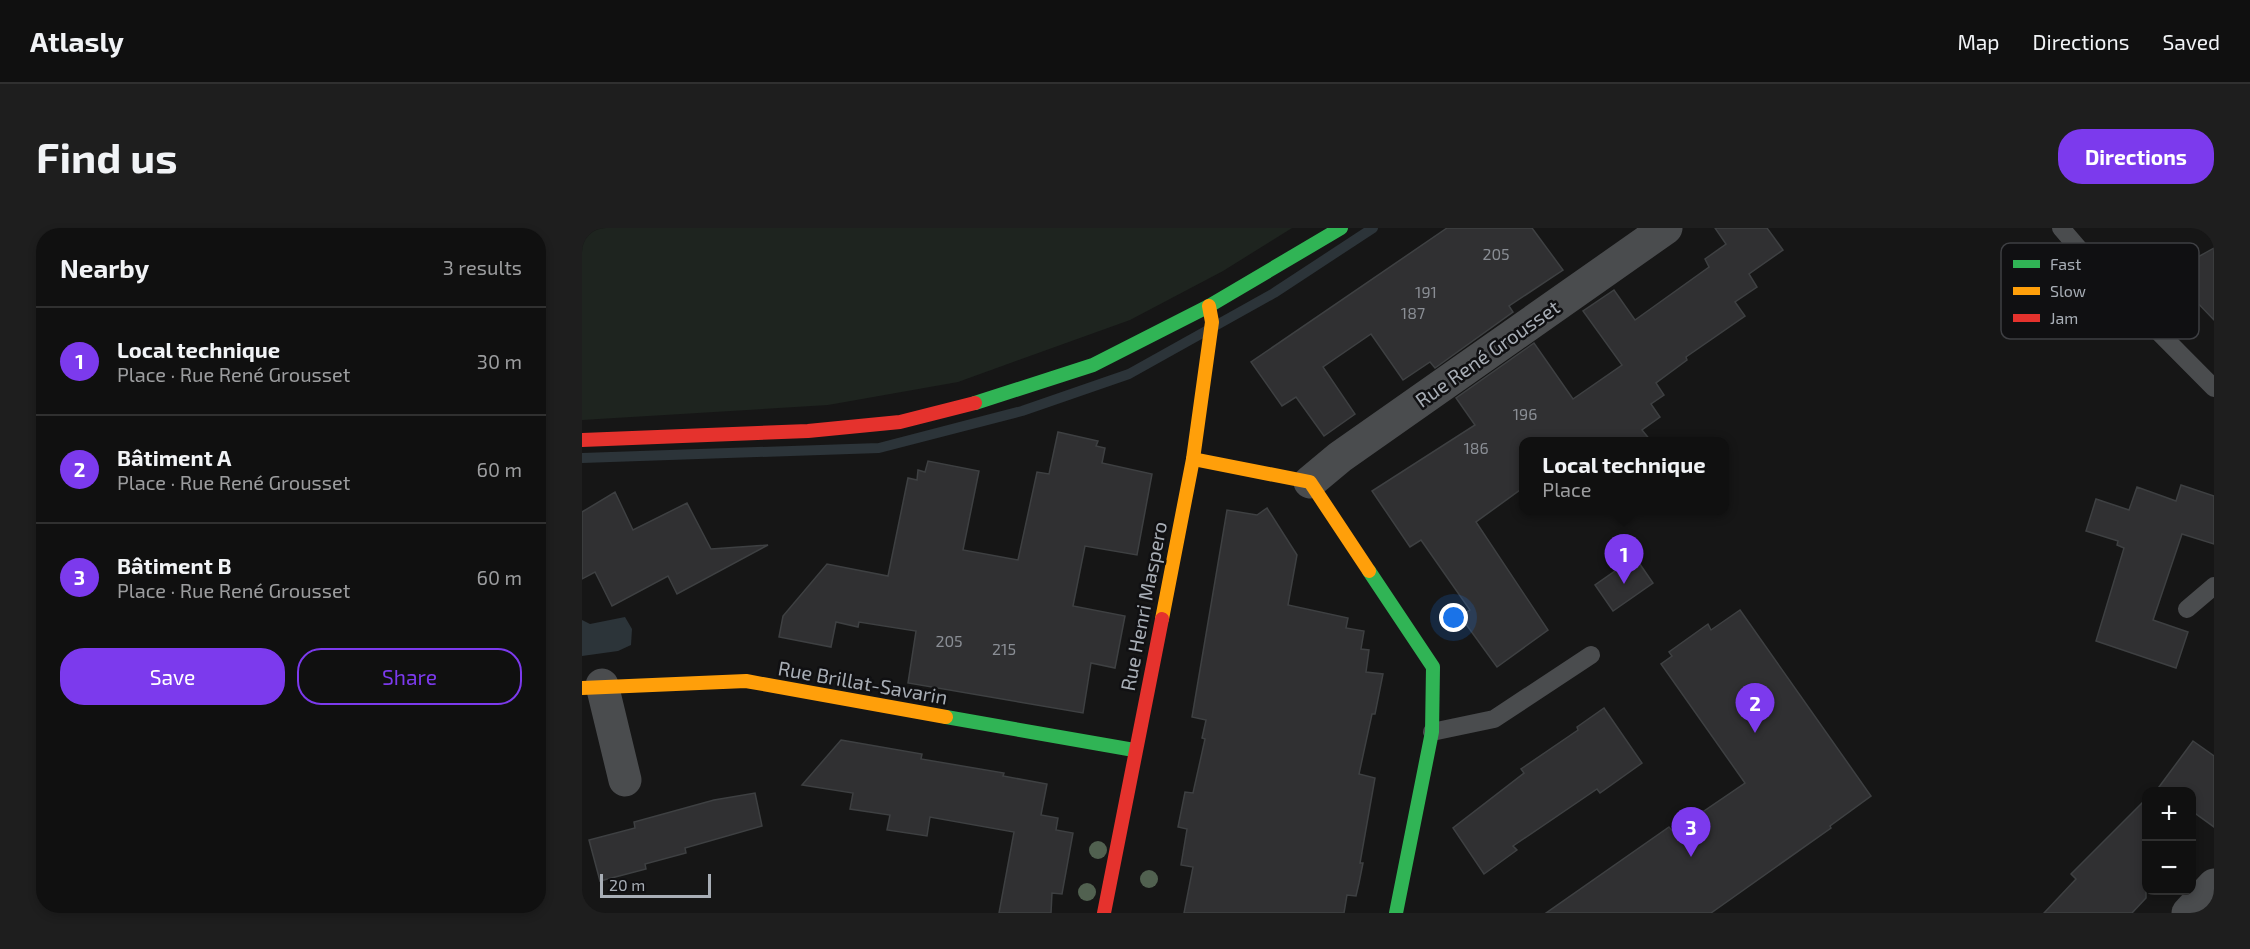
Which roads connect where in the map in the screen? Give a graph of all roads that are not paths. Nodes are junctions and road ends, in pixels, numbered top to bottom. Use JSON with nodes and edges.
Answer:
{"nodes":[{"id":1,"x":1341,"y":228,"type":"edge"},
{"id":2,"x":1666,"y":228,"type":"edge"},
{"id":3,"x":2061,"y":228,"type":"edge"},
{"id":4,"x":2074,"y":243,"type":"edge"},
{"id":5,"x":1209,"y":306,"type":"junction"},
{"id":6,"x":2165,"y":339,"type":"edge"},
{"id":7,"x":2214,"y":388,"type":"edge"},
{"id":8,"x":582,"y":440,"type":"edge"},
{"id":9,"x":1193,"y":459,"type":"junction"},
{"id":10,"x":1310,"y":482,"type":"junction"},
{"id":11,"x":2214,"y":586,"type":"edge"},
{"id":12,"x":2187,"y":609,"type":"dead end"},
{"id":13,"x":1591,"y":655,"type":"dead end"},
{"id":14,"x":592,"y":686,"type":"edge"},
{"id":15,"x":1432,"y":732,"type":"junction"},
{"id":16,"x":1134,"y":750,"type":"junction"},
{"id":17,"x":625,"y":780,"type":"dead end"},
{"id":18,"x":2214,"y":885,"type":"edge"},
{"id":19,"x":1104,"y":913,"type":"edge"},
{"id":20,"x":1396,"y":913,"type":"edge"},
{"id":21,"x":2188,"y":913,"type":"edge"}],
"edges":[{"from":1,"to":5,"type":"street"},
{"from":2,"to":10,"type":"street","name":"Rue René Grousset"},
{"from":3,"to":4,"type":"lane"},
{"from":5,"to":8,"type":"street"},
{"from":5,"to":9,"type":"street","name":"Rue Henri Maspero"},
{"from":6,"to":7,"type":"lane"},
{"from":9,"to":10,"type":"street"},
{"from":9,"to":16,"type":"street","name":"Rue Henri Maspero"},
{"from":10,"to":15,"type":"street"},
{"from":11,"to":12,"type":"lane"},
{"from":13,"to":15,"type":"lane"},
{"from":14,"to":16,"type":"street","name":"Rue Brillat-Savarin"},
{"from":14,"to":17,"type":"street"},
{"from":15,"to":20,"type":"street"},
{"from":16,"to":19,"type":"street","name":"Rue Henri Maspero"},
{"from":18,"to":21,"type":"street"}]}
